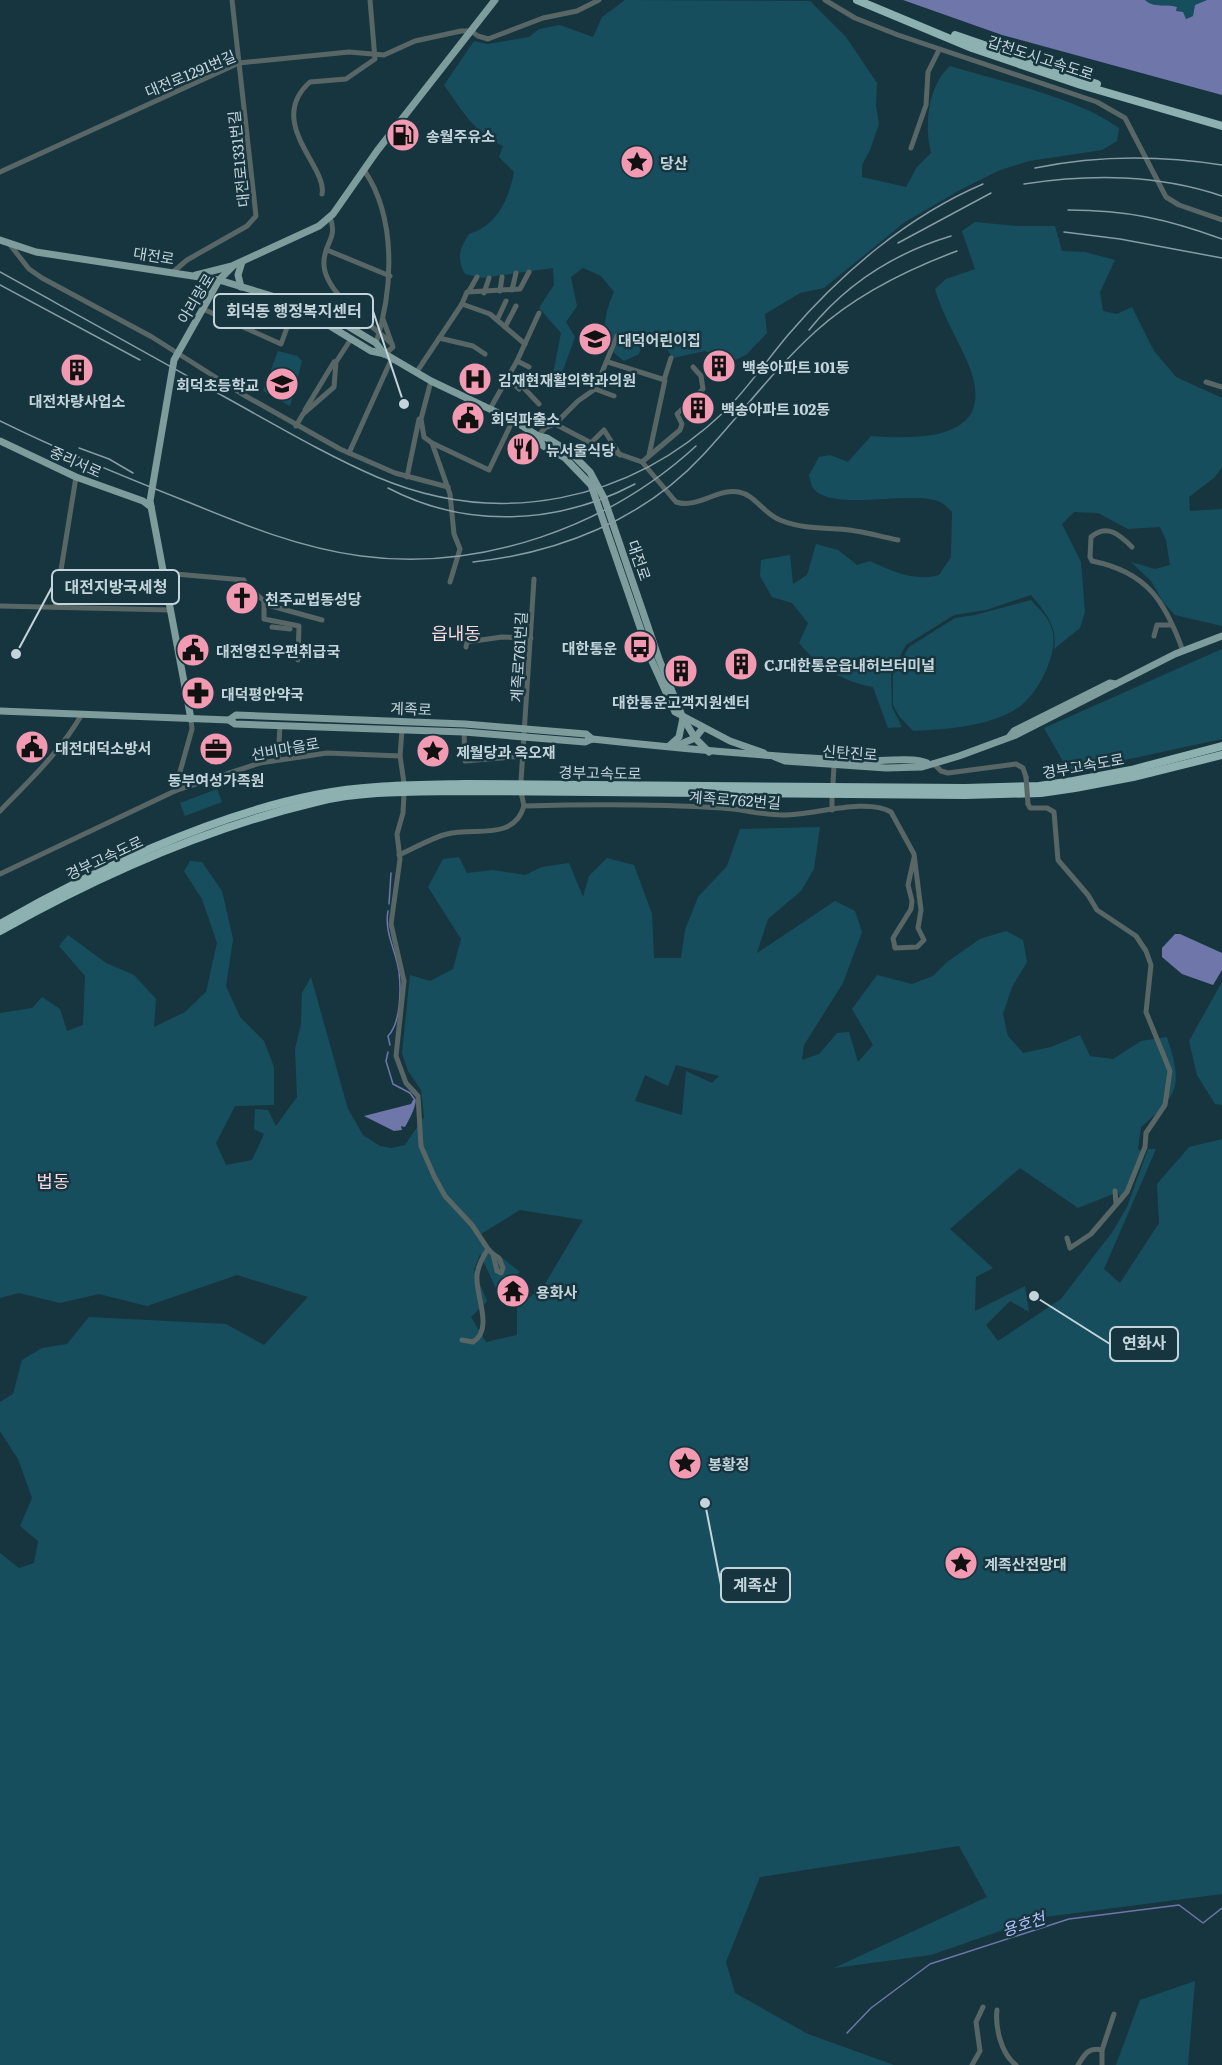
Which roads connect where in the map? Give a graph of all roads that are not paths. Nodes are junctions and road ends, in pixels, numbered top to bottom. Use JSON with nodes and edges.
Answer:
{"nodes":[{"id":1,"x":232,"y":0,"type":"edge"},
{"id":2,"x":370,"y":0,"type":"edge"},
{"id":3,"x":495,"y":0,"type":"edge"},
{"id":4,"x":599,"y":0,"type":"edge"},
{"id":5,"x":825,"y":0,"type":"edge"},
{"id":6,"x":857,"y":0,"type":"edge"},
{"id":7,"x":870,"y":0,"type":"edge"},
{"id":8,"x":471,"y":31,"type":"junction"},
{"id":9,"x":939,"y":50,"type":"junction"},
{"id":10,"x":375,"y":53,"type":"junction"},
{"id":11,"x":239,"y":63,"type":"junction"},
{"id":12,"x":1222,"y":121,"type":"edge"},
{"id":13,"x":1222,"y":126,"type":"edge"},
{"id":14,"x":910,"y":148,"type":"dead end"},
{"id":15,"x":364,"y":170,"type":"junction"},
{"id":16,"x":0,"y":172,"type":"edge"},
{"id":17,"x":322,"y":194,"type":"dead end"},
{"id":18,"x":330,"y":217,"type":"junction"},
{"id":19,"x":1222,"y":220,"type":"edge"},
{"id":20,"x":0,"y":240,"type":"edge"},
{"id":21,"x":12,"y":246,"type":"junction"},
{"id":22,"x":327,"y":250,"type":"junction"},
{"id":23,"x":238,"y":263,"type":"junction"},
{"id":24,"x":174,"y":272,"type":"junction"},
{"id":25,"x":529,"y":272,"type":"dead end"},
{"id":26,"x":516,"y":273,"type":"dead end"},
{"id":27,"x":194,"y":276,"type":"junction"},
{"id":28,"x":390,"y":276,"type":"junction"},
{"id":29,"x":477,"y":277,"type":"dead end"},
{"id":30,"x":502,"y":277,"type":"dead end"},
{"id":31,"x":489,"y":278,"type":"dead end"},
{"id":32,"x":219,"y":280,"type":"junction"},
{"id":33,"x":241,"y":287,"type":"junction"},
{"id":34,"x":512,"y":290,"type":"junction"},
{"id":35,"x":469,"y":291,"type":"junction"},
{"id":36,"x":500,"y":291,"type":"junction"},
{"id":37,"x":484,"y":293,"type":"junction"},
{"id":38,"x":506,"y":301,"type":"dead end"},
{"id":39,"x":299,"y":304,"type":"junction"},
{"id":40,"x":462,"y":304,"type":"junction"},
{"id":41,"x":516,"y":306,"type":"dead end"},
{"id":42,"x":203,"y":309,"type":"junction"},
{"id":43,"x":539,"y":313,"type":"dead end"},
{"id":44,"x":383,"y":319,"type":"junction"},
{"id":45,"x":496,"y":320,"type":"junction"},
{"id":46,"x":505,"y":327,"type":"junction"},
{"id":47,"x":379,"y":332,"type":"junction"},
{"id":48,"x":617,"y":336,"type":"dead end"},
{"id":49,"x":439,"y":338,"type":"junction"},
{"id":50,"x":351,"y":339,"type":"junction"},
{"id":51,"x":376,"y":343,"type":"junction"},
{"id":52,"x":392,"y":344,"type":"junction"},
{"id":53,"x":525,"y":344,"type":"junction"},
{"id":54,"x":178,"y":354,"type":"junction"},
{"id":55,"x":485,"y":354,"type":"dead end"},
{"id":56,"x":338,"y":355,"type":"junction"},
{"id":57,"x":388,"y":356,"type":"junction"},
{"id":58,"x":671,"y":358,"type":"dead end"},
{"id":59,"x":517,"y":361,"type":"junction"},
{"id":60,"x":608,"y":362,"type":"junction"},
{"id":61,"x":693,"y":366,"type":"dead end"},
{"id":62,"x":529,"y":367,"type":"dead end"},
{"id":63,"x":416,"y":372,"type":"junction"},
{"id":64,"x":508,"y":378,"type":"junction"},
{"id":65,"x":664,"y":380,"type":"junction"},
{"id":66,"x":431,"y":381,"type":"junction"},
{"id":67,"x":1206,"y":382,"type":"dead end"},
{"id":68,"x":1222,"y":387,"type":"edge"},
{"id":69,"x":595,"y":390,"type":"junction"},
{"id":70,"x":614,"y":396,"type":"dead end"},
{"id":71,"x":539,"y":404,"type":"dead end"},
{"id":72,"x":490,"y":410,"type":"junction"},
{"id":73,"x":303,"y":414,"type":"junction"},
{"id":74,"x":422,"y":415,"type":"junction"},
{"id":75,"x":513,"y":420,"type":"junction"},
{"id":76,"x":555,"y":424,"type":"junction"},
{"id":77,"x":296,"y":426,"type":"junction"},
{"id":78,"x":538,"y":436,"type":"junction"},
{"id":79,"x":0,"y":441,"type":"edge"},
{"id":80,"x":432,"y":443,"type":"junction"},
{"id":81,"x":591,"y":443,"type":"junction"},
{"id":82,"x":349,"y":453,"type":"junction"},
{"id":83,"x":649,"y":454,"type":"junction"},
{"id":84,"x":620,"y":456,"type":"junction"},
{"id":85,"x":642,"y":462,"type":"junction"},
{"id":86,"x":76,"y":477,"type":"junction"},
{"id":87,"x":407,"y":477,"type":"junction"},
{"id":88,"x":448,"y":487,"type":"junction"},
{"id":89,"x":151,"y":495,"type":"junction"},
{"id":90,"x":143,"y":501,"type":"junction"},
{"id":91,"x":150,"y":507,"type":"junction"},
{"id":92,"x":898,"y":540,"type":"dead end"},
{"id":93,"x":1132,"y":547,"type":"dead end"},
{"id":94,"x":164,"y":573,"type":"junction"},
{"id":95,"x":534,"y":579,"type":"dead end"},
{"id":96,"x":450,"y":582,"type":"dead end"},
{"id":97,"x":264,"y":604,"type":"junction"},
{"id":98,"x":0,"y":606,"type":"edge"},
{"id":99,"x":55,"y":607,"type":"junction"},
{"id":100,"x":171,"y":610,"type":"junction"},
{"id":101,"x":322,"y":620,"type":"dead end"},
{"id":102,"x":1171,"y":625,"type":"junction"},
{"id":103,"x":272,"y":627,"type":"dead end"},
{"id":104,"x":290,"y":629,"type":"dead end"},
{"id":105,"x":1154,"y":636,"type":"dead end"},
{"id":106,"x":1222,"y":636,"type":"edge"},
{"id":107,"x":531,"y":638,"type":"junction"},
{"id":108,"x":466,"y":647,"type":"dead end"},
{"id":109,"x":1183,"y":651,"type":"junction"},
{"id":110,"x":298,"y":660,"type":"dead end"},
{"id":111,"x":0,"y":711,"type":"edge"},
{"id":112,"x":82,"y":714,"type":"junction"},
{"id":113,"x":683,"y":718,"type":"junction"},
{"id":114,"x":191,"y":719,"type":"junction"},
{"id":115,"x":229,"y":720,"type":"junction"},
{"id":116,"x":280,"y":726,"type":"junction"},
{"id":117,"x":703,"y":728,"type":"junction"},
{"id":118,"x":525,"y":729,"type":"junction"},
{"id":119,"x":402,"y":730,"type":"junction"},
{"id":120,"x":464,"y":732,"type":"junction"},
{"id":121,"x":525,"y":737,"type":"junction"},
{"id":122,"x":695,"y":738,"type":"junction"},
{"id":123,"x":592,"y":739,"type":"junction"},
{"id":124,"x":1222,"y":746,"type":"edge"},
{"id":125,"x":668,"y":747,"type":"junction"},
{"id":126,"x":709,"y":752,"type":"junction"},
{"id":127,"x":1222,"y":755,"type":"edge"},
{"id":128,"x":400,"y":756,"type":"junction"},
{"id":129,"x":523,"y":756,"type":"junction"},
{"id":130,"x":771,"y":756,"type":"junction"},
{"id":131,"x":279,"y":759,"type":"junction"},
{"id":132,"x":930,"y":763,"type":"junction"},
{"id":133,"x":834,"y":765,"type":"junction"},
{"id":134,"x":521,"y":781,"type":"dead end"},
{"id":135,"x":404,"y":783,"type":"dead end"},
{"id":136,"x":833,"y":783,"type":"dead end"},
{"id":137,"x":177,"y":790,"type":"junction"},
{"id":138,"x":521,"y":792,"type":"dead end"},
{"id":139,"x":404,"y":794,"type":"dead end"},
{"id":140,"x":832,"y":798,"type":"dead end"},
{"id":141,"x":524,"y":806,"type":"junction"},
{"id":142,"x":832,"y":810,"type":"junction"},
{"id":143,"x":0,"y":811,"type":"edge"},
{"id":144,"x":399,"y":855,"type":"junction"},
{"id":145,"x":914,"y":858,"type":"junction"},
{"id":146,"x":0,"y":874,"type":"edge"},
{"id":147,"x":0,"y":924,"type":"edge"},
{"id":148,"x":0,"y":932,"type":"edge"},
{"id":149,"x":1115,"y":1191,"type":"dead end"},
{"id":150,"x":1116,"y":1203,"type":"junction"},
{"id":151,"x":1066,"y":1238,"type":"dead end"},
{"id":152,"x":488,"y":1249,"type":"junction"},
{"id":153,"x":495,"y":1254,"type":"dead end"},
{"id":154,"x":462,"y":1340,"type":"dead end"},
{"id":155,"x":983,"y":2007,"type":"dead end"},
{"id":156,"x":997,"y":2010,"type":"dead end"},
{"id":157,"x":1114,"y":2014,"type":"dead end"},
{"id":158,"x":1102,"y":2050,"type":"junction"},
{"id":159,"x":972,"y":2065,"type":"edge"},
{"id":160,"x":1016,"y":2065,"type":"edge"},
{"id":161,"x":1078,"y":2065,"type":"edge"},
{"id":162,"x":1102,"y":2065,"type":"edge"}],
"edges":[{"from":1,"to":11,"type":"street","name":"대전로1331번길"},
{"from":2,"to":10,"type":"street"},
{"from":3,"to":8,"type":"main road","name":"아리랑로"},
{"from":4,"to":8,"type":"street","name":"대전로1291번길"},
{"from":5,"to":9,"type":"street"},
{"from":6,"to":13,"type":"highway","name":"갑천도시고속도로"},
{"from":7,"to":12,"type":"highway","name":"갑천도시고속도로"},
{"from":8,"to":10,"type":"street","name":"대전로1291번길"},
{"from":8,"to":15,"type":"main road","name":"아리랑로"},
{"from":9,"to":14,"type":"street"},
{"from":9,"to":19,"type":"street"},
{"from":10,"to":11,"type":"street","name":"대전로1291번길"},
{"from":10,"to":17,"type":"street"},
{"from":11,"to":16,"type":"street","name":"대전로1291번길"},
{"from":11,"to":24,"type":"street","name":"대전로1331번길"},
{"from":15,"to":18,"type":"main road","name":"아리랑로"},
{"from":15,"to":28,"type":"street"},
{"from":18,"to":22,"type":"street"},
{"from":18,"to":23,"type":"main road","name":"아리랑로"},
{"from":20,"to":21,"type":"main road","name":"대전로"},
{"from":21,"to":24,"type":"main road","name":"대전로"},
{"from":21,"to":54,"type":"street"},
{"from":22,"to":28,"type":"street"},
{"from":22,"to":47,"type":"street"},
{"from":23,"to":27,"type":"main road"},
{"from":23,"to":32,"type":"main road","name":"아리랑로"},
{"from":23,"to":33,"type":"main road"},
{"from":24,"to":27,"type":"main road","name":"대전로"},
{"from":25,"to":34,"type":"street"},
{"from":26,"to":34,"type":"street"},
{"from":27,"to":32,"type":"main road","name":"대전로"},
{"from":28,"to":44,"type":"street"},
{"from":29,"to":35,"type":"street"},
{"from":30,"to":36,"type":"street"},
{"from":31,"to":37,"type":"street"},
{"from":32,"to":33,"type":"main road","name":"대전로"},
{"from":32,"to":42,"type":"main road","name":"아리랑로"},
{"from":33,"to":39,"type":"main road","name":"대전로"},
{"from":34,"to":36,"type":"street"},
{"from":35,"to":37,"type":"street"},
{"from":35,"to":40,"type":"street"},
{"from":36,"to":37,"type":"street"},
{"from":38,"to":45,"type":"street"},
{"from":39,"to":42,"type":"street"},
{"from":39,"to":50,"type":"main road","name":"대전로"},
{"from":39,"to":51,"type":"main road","name":"대전로"},
{"from":40,"to":45,"type":"street"},
{"from":40,"to":49,"type":"street"},
{"from":41,"to":46,"type":"street"},
{"from":42,"to":54,"type":"main road","name":"아리랑로"},
{"from":43,"to":53,"type":"street"},
{"from":44,"to":47,"type":"street"},
{"from":44,"to":52,"type":"street"},
{"from":45,"to":46,"type":"street"},
{"from":46,"to":53,"type":"street"},
{"from":47,"to":51,"type":"street"},
{"from":47,"to":52,"type":"street"},
{"from":48,"to":60,"type":"street"},
{"from":49,"to":55,"type":"street"},
{"from":49,"to":63,"type":"street"},
{"from":50,"to":56,"type":"street"},
{"from":50,"to":57,"type":"main road","name":"대전로"},
{"from":51,"to":57,"type":"main road","name":"대전로"},
{"from":52,"to":57,"type":"street"},
{"from":53,"to":59,"type":"street"},
{"from":54,"to":77,"type":"street"},
{"from":54,"to":89,"type":"main road","name":"아리랑로"},
{"from":56,"to":73,"type":"street"},
{"from":56,"to":73,"type":"street"},
{"from":57,"to":63,"type":"main road","name":"대전로"},
{"from":57,"to":82,"type":"street"},
{"from":58,"to":65,"type":"street"},
{"from":59,"to":62,"type":"street"},
{"from":59,"to":64,"type":"street"},
{"from":60,"to":65,"type":"street"},
{"from":60,"to":69,"type":"street"},
{"from":61,"to":83,"type":"street"},
{"from":63,"to":66,"type":"main road","name":"대전로"},
{"from":64,"to":71,"type":"street"},
{"from":64,"to":72,"type":"street"},
{"from":65,"to":83,"type":"street"},
{"from":66,"to":72,"type":"main road","name":"대전로"},
{"from":66,"to":74,"type":"street"},
{"from":67,"to":68,"type":"street"},
{"from":69,"to":70,"type":"street"},
{"from":69,"to":76,"type":"street"},
{"from":72,"to":75,"type":"main road","name":"대전로"},
{"from":73,"to":77,"type":"street"},
{"from":74,"to":80,"type":"street"},
{"from":74,"to":87,"type":"street"},
{"from":75,"to":78,"type":"main road","name":"대전로"},
{"from":75,"to":80,"type":"street"},
{"from":76,"to":78,"type":"street"},
{"from":76,"to":81,"type":"street"},
{"from":77,"to":82,"type":"street"},
{"from":78,"to":113,"type":"main road","name":"대전로"},
{"from":79,"to":86,"type":"main road","name":"중리서로"},
{"from":80,"to":88,"type":"street"},
{"from":81,"to":84,"type":"street"},
{"from":81,"to":84,"type":"street"},
{"from":82,"to":87,"type":"street"},
{"from":83,"to":85,"type":"street"},
{"from":84,"to":85,"type":"street"},
{"from":85,"to":92,"type":"street"},
{"from":86,"to":90,"type":"main road","name":"중리서로"},
{"from":86,"to":99,"type":"street"},
{"from":87,"to":88,"type":"street"},
{"from":88,"to":96,"type":"street"},
{"from":89,"to":90,"type":"main road"},
{"from":89,"to":91,"type":"main road","name":"아리랑로"},
{"from":90,"to":91,"type":"main road","name":"중리서로"},
{"from":91,"to":94,"type":"main road","name":"아리랑로"},
{"from":93,"to":102,"type":"street"},
{"from":94,"to":97,"type":"street"},
{"from":94,"to":100,"type":"main road","name":"아리랑로"},
{"from":95,"to":107,"type":"street","name":"계족로761번길"},
{"from":97,"to":101,"type":"street"},
{"from":97,"to":110,"type":"street"},
{"from":98,"to":99,"type":"street"},
{"from":99,"to":100,"type":"street"},
{"from":100,"to":114,"type":"main road","name":"아리랑로"},
{"from":102,"to":105,"type":"street"},
{"from":102,"to":109,"type":"street"},
{"from":103,"to":104,"type":"street"},
{"from":106,"to":109,"type":"main road","name":"신탄진로"},
{"from":107,"to":108,"type":"street"},
{"from":107,"to":118,"type":"street","name":"계족로761번길"},
{"from":109,"to":132,"type":"main road","name":"신탄진로"},
{"from":111,"to":112,"type":"main road","name":"계족로"},
{"from":112,"to":114,"type":"main road","name":"계족로"},
{"from":112,"to":143,"type":"street"},
{"from":113,"to":117,"type":"main road"},
{"from":113,"to":122,"type":"main road","name":"대전로"},
{"from":113,"to":125,"type":"main road"},
{"from":114,"to":115,"type":"main road","name":"계족로"},
{"from":114,"to":137,"type":"street"},
{"from":115,"to":116,"type":"main road","name":"계족로"},
{"from":115,"to":118,"type":"main road","name":"계족로"},
{"from":116,"to":119,"type":"main road","name":"계족로"},
{"from":116,"to":131,"type":"street"},
{"from":117,"to":122,"type":"main road"},
{"from":117,"to":130,"type":"main road"},
{"from":118,"to":121,"type":"street","name":"계족로761번길"},
{"from":118,"to":123,"type":"main road","name":"계족로"},
{"from":119,"to":120,"type":"main road","name":"계족로"},
{"from":119,"to":128,"type":"street"},
{"from":120,"to":121,"type":"main road","name":"계족로"},
{"from":120,"to":129,"type":"street"},
{"from":121,"to":123,"type":"main road","name":"계족로"},
{"from":121,"to":129,"type":"street"},
{"from":122,"to":125,"type":"main road"},
{"from":122,"to":126,"type":"main road","name":"대전로"},
{"from":123,"to":125,"type":"main road","name":"계족로"},
{"from":124,"to":147,"type":"highway","name":"경부고속도로"},
{"from":125,"to":126,"type":"main road","name":"계족로"},
{"from":126,"to":130,"type":"main road","name":"신탄진로"},
{"from":127,"to":148,"type":"highway","name":"경부고속도로"},
{"from":128,"to":131,"type":"street","name":"선비마을로"},
{"from":128,"to":135,"type":"street"},
{"from":129,"to":134,"type":"street"},
{"from":130,"to":132,"type":"main road","name":"신탄진로"},
{"from":130,"to":133,"type":"main road","name":"신탄진로"},
{"from":131,"to":137,"type":"street","name":"선비마을로"},
{"from":132,"to":133,"type":"main road","name":"신탄진로"},
{"from":132,"to":150,"type":"street","bridge":true},
{"from":133,"to":136,"type":"street"},
{"from":137,"to":146,"type":"street","name":"선비마을로"},
{"from":138,"to":141,"type":"street"},
{"from":139,"to":144,"type":"street"},
{"from":140,"to":142,"type":"street"},
{"from":141,"to":142,"type":"street","name":"계족로762번길"},
{"from":141,"to":144,"type":"street"},
{"from":142,"to":145,"type":"street","name":"계족로762번길"},
{"from":144,"to":152,"type":"street"},
{"from":145,"to":145,"type":"street","name":"계족로762번길"},
{"from":149,"to":150,"type":"street"},
{"from":150,"to":151,"type":"street"},
{"from":152,"to":153,"type":"street"},
{"from":152,"to":154,"type":"street"},
{"from":155,"to":159,"type":"street"},
{"from":156,"to":160,"type":"street"},
{"from":157,"to":158,"type":"street"},
{"from":158,"to":161,"type":"street"},
{"from":158,"to":162,"type":"street"}]}
